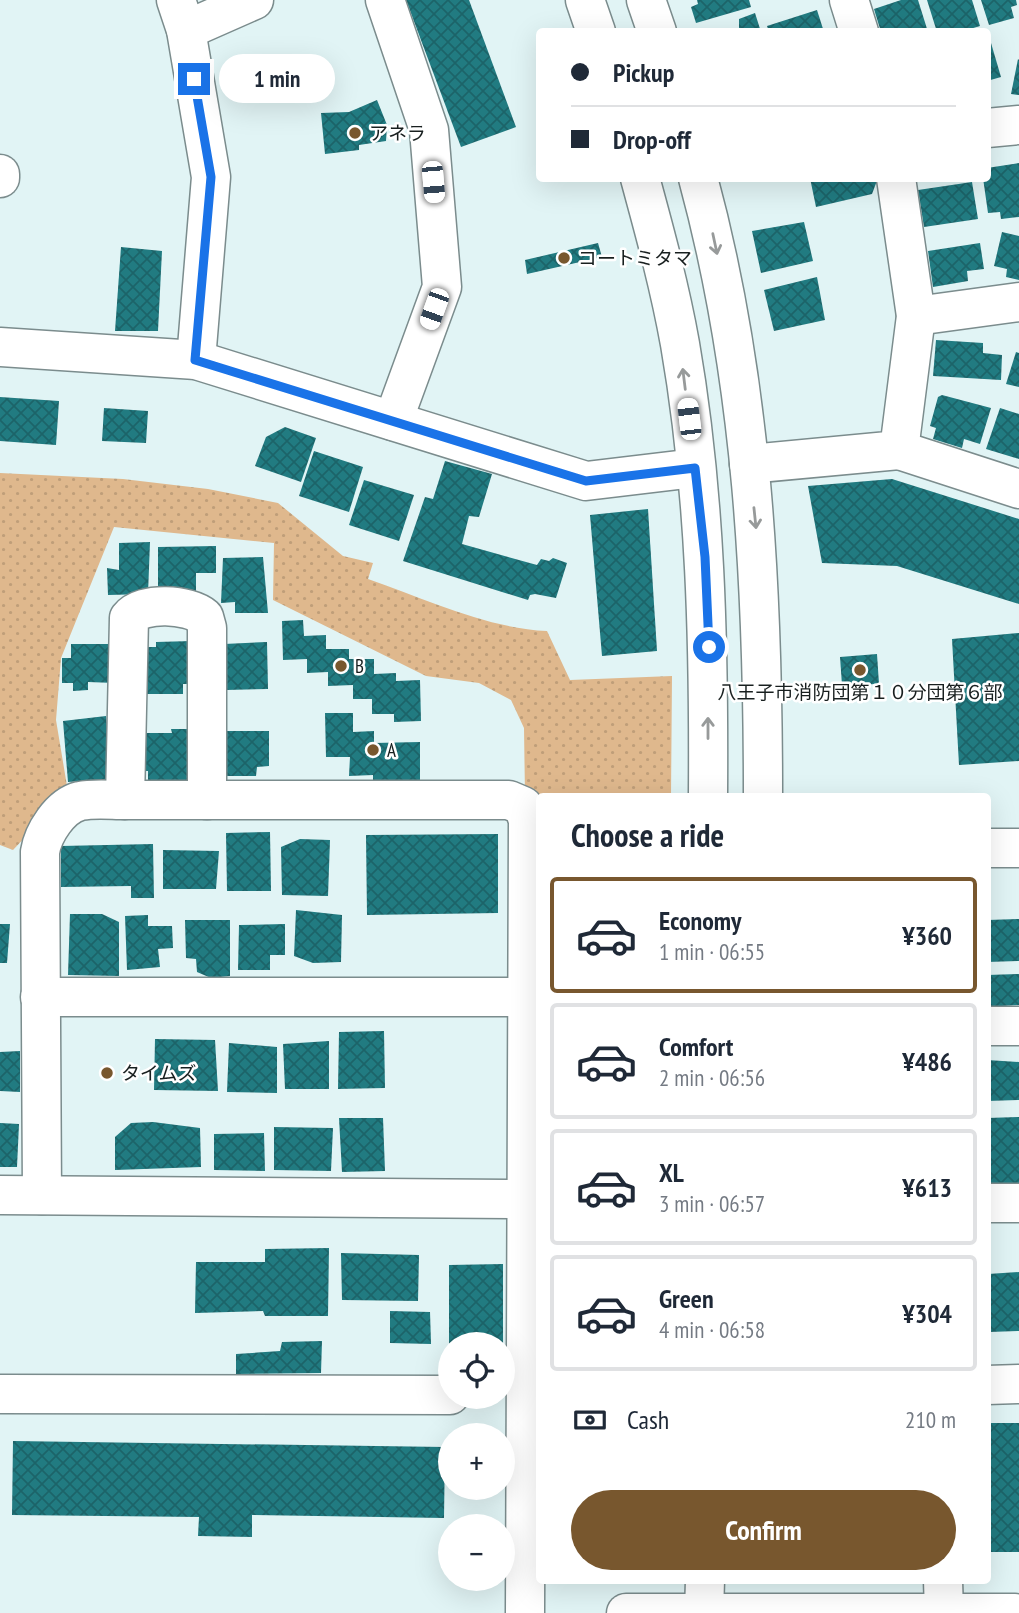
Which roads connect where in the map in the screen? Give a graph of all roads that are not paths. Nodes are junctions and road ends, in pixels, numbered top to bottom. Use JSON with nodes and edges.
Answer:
{"nodes":[{"id":1,"x":254,"y":0,"type":"edge"},
{"id":2,"x":385,"y":0,"type":"edge"},
{"id":3,"x":585,"y":0,"type":"edge"},
{"id":4,"x":646,"y":0,"type":"edge"},
{"id":5,"x":849,"y":0,"type":"edge"},
{"id":6,"x":181,"y":15,"type":"edge"},
{"id":7,"x":595,"y":28,"type":"edge"},
{"id":8,"x":656,"y":28,"type":"edge"},
{"id":9,"x":858,"y":28,"type":"edge"},
{"id":10,"x":1019,"y":125,"type":"edge"},
{"id":11,"x":991,"y":128,"type":"edge"},
{"id":12,"x":641,"y":182,"type":"edge"},
{"id":13,"x":699,"y":182,"type":"edge"},
{"id":14,"x":897,"y":182,"type":"edge"},
{"id":15,"x":1019,"y":302,"type":"edge"},
{"id":16,"x":916,"y":316,"type":"junction"},
{"id":17,"x":0,"y":346,"type":"edge"},
{"id":18,"x":195,"y":360,"type":"junction"},
{"id":19,"x":393,"y":421,"type":"junction"},
{"id":20,"x":900,"y":450,"type":"junction"},
{"id":21,"x":749,"y":464,"type":"junction"},
{"id":22,"x":695,"y":468,"type":"junction"},
{"id":23,"x":1019,"y":489,"type":"edge"},
{"id":24,"x":708,"y":793,"type":"edge"},
{"id":25,"x":763,"y":793,"type":"edge"},
{"id":26,"x":125,"y":800,"type":"junction"},
{"id":27,"x":207,"y":800,"type":"junction"},
{"id":28,"x":991,"y":848,"type":"edge"},
{"id":29,"x":1019,"y":848,"type":"edge"},
{"id":30,"x":40,"y":997,"type":"junction"},
{"id":31,"x":526,"y":997,"type":"junction"},
{"id":32,"x":991,"y":1026,"type":"edge"},
{"id":33,"x":1019,"y":1026,"type":"edge"},
{"id":34,"x":0,"y":1195,"type":"edge"},
{"id":35,"x":42,"y":1195,"type":"junction"},
{"id":36,"x":526,"y":1199,"type":"junction"},
{"id":37,"x":991,"y":1203,"type":"edge"},
{"id":38,"x":1019,"y":1203,"type":"edge"},
{"id":39,"x":515,"y":1379,"type":"edge"},
{"id":40,"x":1019,"y":1384,"type":"edge"},
{"id":41,"x":991,"y":1385,"type":"edge"},
{"id":42,"x":0,"y":1394,"type":"edge"},
{"id":43,"x":438,"y":1395,"type":"edge"},
{"id":44,"x":515,"y":1409,"type":"edge"},
{"id":45,"x":705,"y":1584,"type":"edge"},
{"id":46,"x":763,"y":1584,"type":"edge"},
{"id":47,"x":943,"y":1584,"type":"edge"},
{"id":48,"x":526,"y":1613,"type":"edge"},
{"id":49,"x":626,"y":1613,"type":"edge"},
{"id":50,"x":704,"y":1613,"type":"edge"},
{"id":51,"x":764,"y":1613,"type":"edge"},
{"id":52,"x":944,"y":1613,"type":"edge"},
{"id":53,"x":1015,"y":1613,"type":"edge"}],
"edges":[{"from":1,"to":6,"type":"street"},
{"from":2,"to":19,"type":"street"},
{"from":3,"to":7,"type":"street"},
{"from":4,"to":8,"type":"street"},
{"from":5,"to":9,"type":"street"},
{"from":6,"to":18,"type":"street"},
{"from":10,"to":11,"type":"street"},
{"from":22,"to":12,"type":"street","one_way":true},
{"from":13,"to":21,"type":"street","one_way":true},
{"from":14,"to":16,"type":"street"},
{"from":15,"to":16,"type":"street"},
{"from":16,"to":20,"type":"street"},
{"from":17,"to":18,"type":"street"},
{"from":18,"to":19,"type":"street"},
{"from":19,"to":22,"type":"street"},
{"from":20,"to":21,"type":"street"},
{"from":20,"to":23,"type":"street"},
{"from":21,"to":25,"type":"street","one_way":true},
{"from":24,"to":22,"type":"street","one_way":true},
{"from":26,"to":27,"type":"street"},
{"from":26,"to":27,"type":"street"},
{"from":26,"to":30,"type":"street"},
{"from":27,"to":31,"type":"street"},
{"from":28,"to":29,"type":"street"},
{"from":30,"to":31,"type":"street"},
{"from":30,"to":35,"type":"street"},
{"from":31,"to":36,"type":"street"},
{"from":32,"to":33,"type":"street"},
{"from":34,"to":35,"type":"street"},
{"from":35,"to":36,"type":"street"},
{"from":36,"to":39,"type":"street"},
{"from":37,"to":38,"type":"street"},
{"from":40,"to":41,"type":"street"},
{"from":42,"to":43,"type":"street"},
{"from":44,"to":48,"type":"street"},
{"from":45,"to":50,"type":"street"},
{"from":46,"to":51,"type":"street"},
{"from":47,"to":52,"type":"street"},
{"from":49,"to":50,"type":"street"},
{"from":50,"to":51,"type":"street"},
{"from":51,"to":52,"type":"street"},
{"from":52,"to":53,"type":"street"}]}
